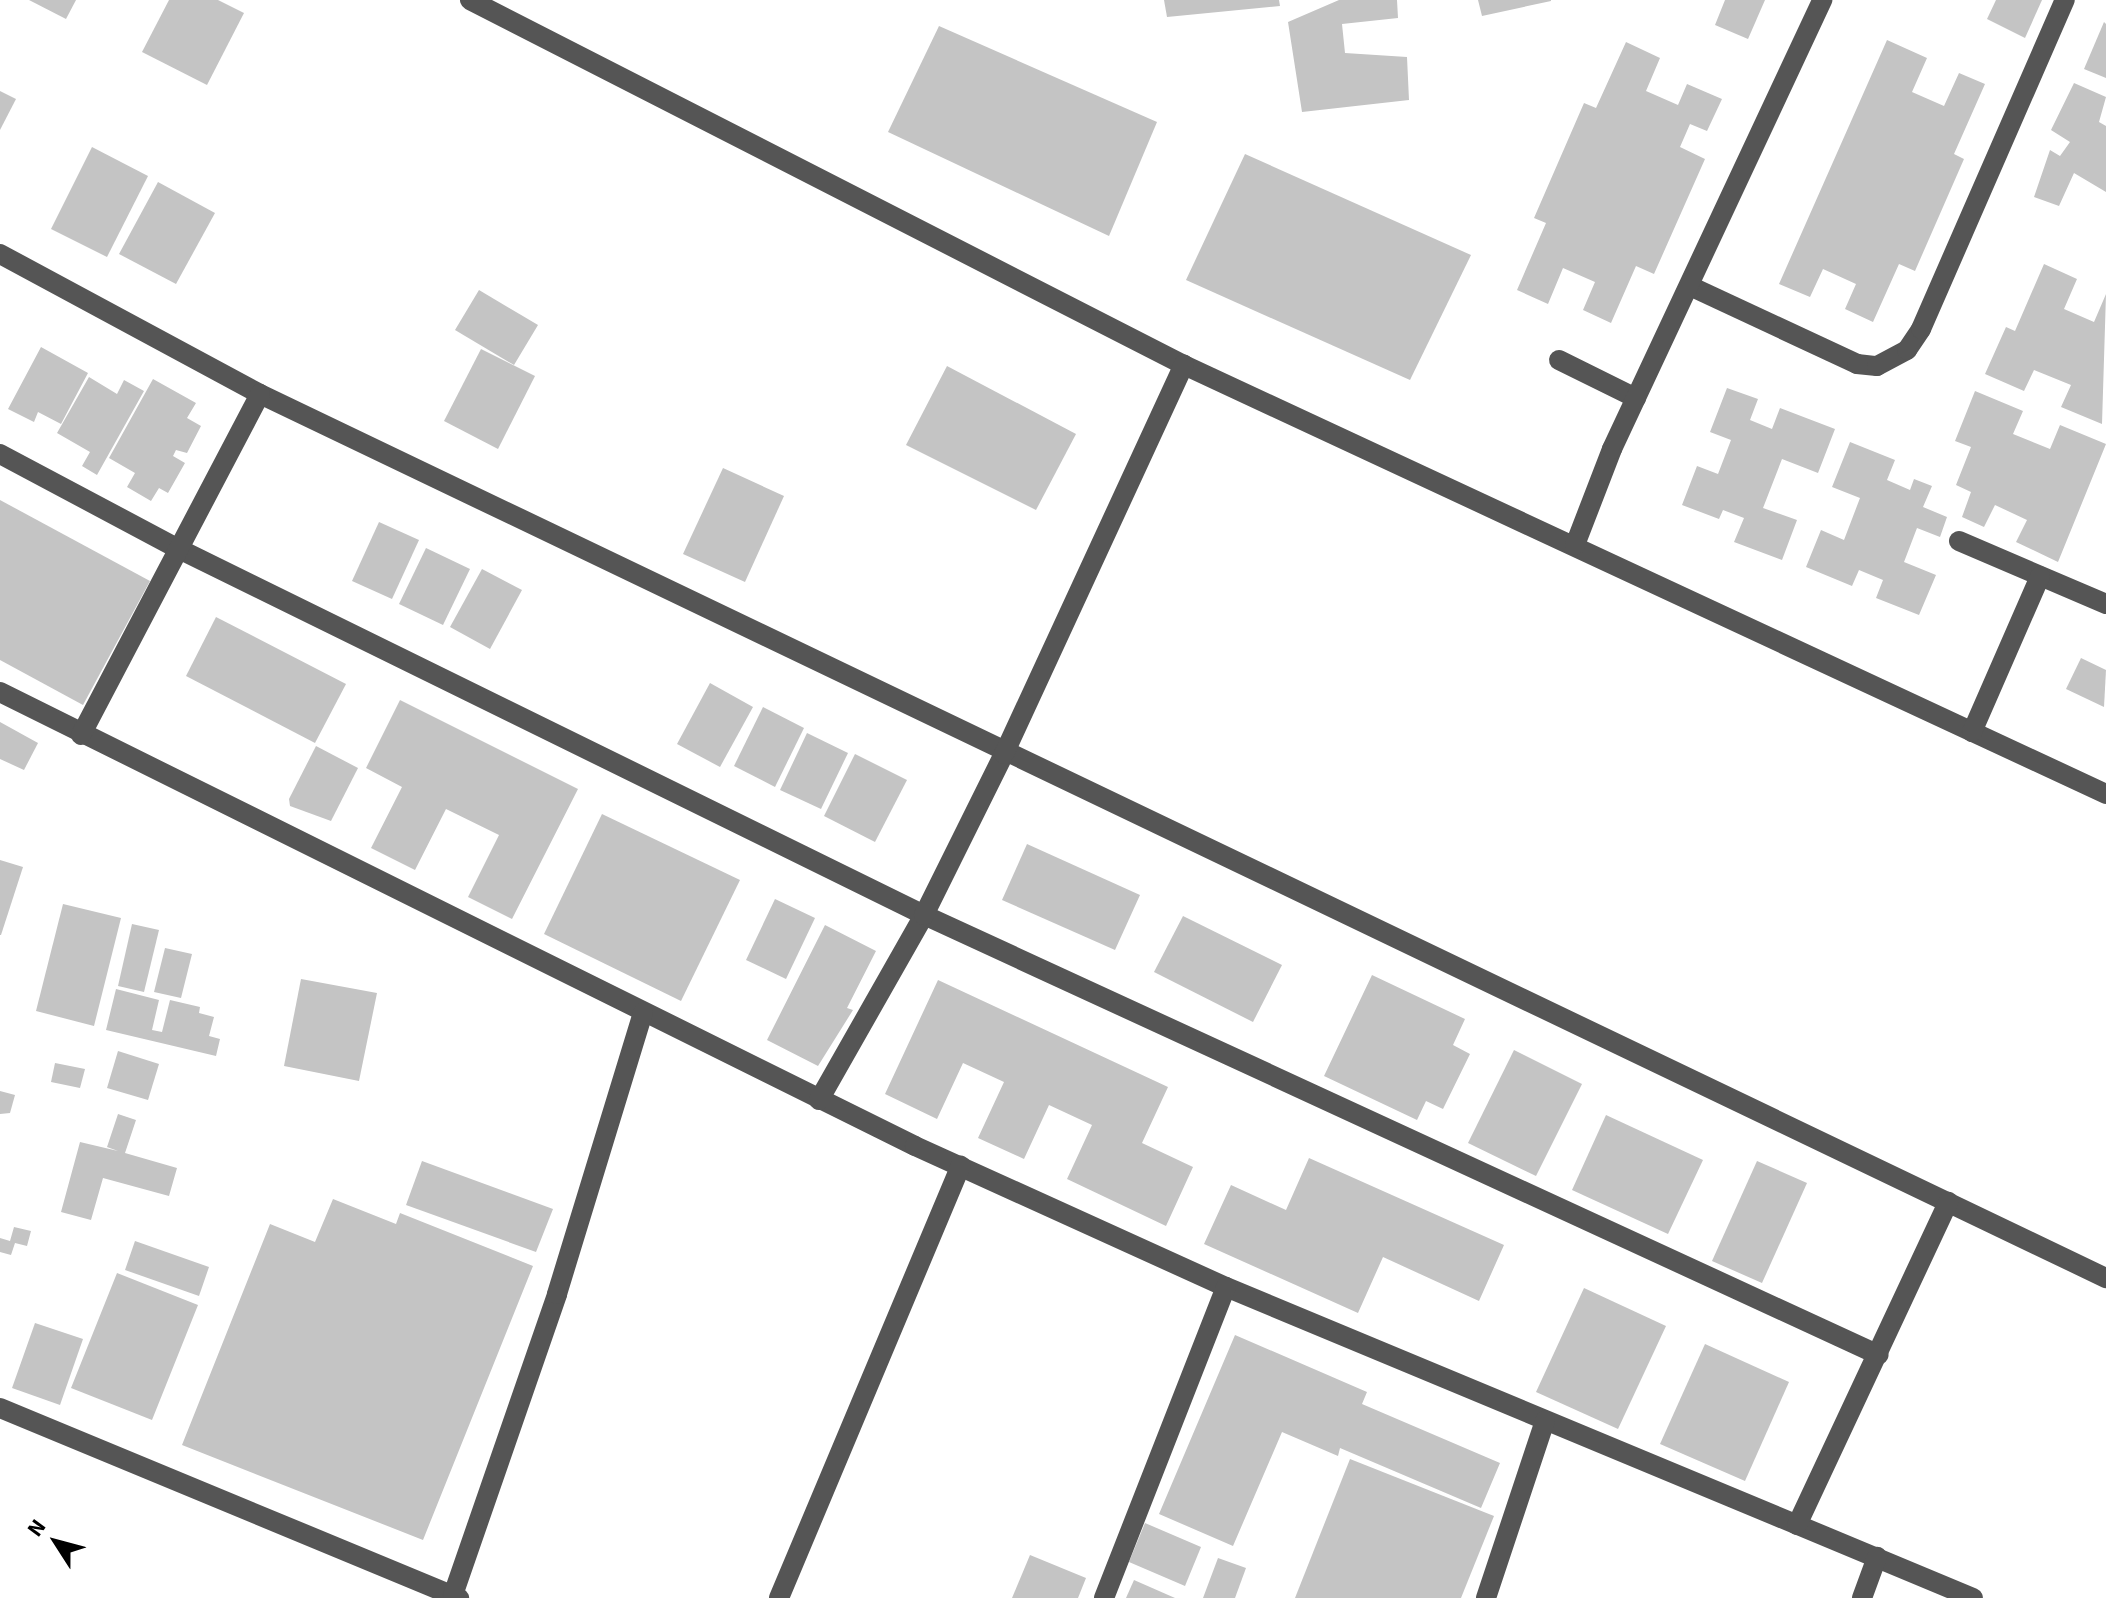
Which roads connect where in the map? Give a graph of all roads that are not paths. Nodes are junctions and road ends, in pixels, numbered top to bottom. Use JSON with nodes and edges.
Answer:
{"nodes":[{"id":1,"x":470,"y":0,"type":"edge"},
{"id":2,"x":1822,"y":0,"type":"edge"},
{"id":3,"x":2065,"y":0,"type":"edge"},
{"id":4,"x":0,"y":254,"type":"edge"},
{"id":5,"x":1692,"y":287,"type":"junction"},
{"id":6,"x":1559,"y":360,"type":"dead end"},
{"id":7,"x":1184,"y":365,"type":"junction"},
{"id":8,"x":260,"y":394,"type":"junction"},
{"id":9,"x":1636,"y":398,"type":"junction"},
{"id":10,"x":0,"y":454,"type":"edge"},
{"id":11,"x":1959,"y":541,"type":"dead end"},
{"id":12,"x":1575,"y":545,"type":"junction"},
{"id":13,"x":179,"y":549,"type":"junction"},
{"id":14,"x":2040,"y":576,"type":"junction"},
{"id":15,"x":2106,"y":604,"type":"edge"},
{"id":16,"x":0,"y":692,"type":"edge"},
{"id":17,"x":1972,"y":732,"type":"junction"},
{"id":18,"x":81,"y":735,"type":"junction"},
{"id":19,"x":1004,"y":754,"type":"junction"},
{"id":20,"x":2106,"y":794,"type":"edge"},
{"id":21,"x":924,"y":915,"type":"junction"},
{"id":22,"x":643,"y":1013,"type":"junction"},
{"id":23,"x":819,"y":1100,"type":"junction"},
{"id":24,"x":961,"y":1166,"type":"junction"},
{"id":25,"x":1948,"y":1202,"type":"junction"},
{"id":26,"x":2106,"y":1278,"type":"edge"},
{"id":27,"x":1226,"y":1287,"type":"junction"},
{"id":28,"x":1879,"y":1355,"type":"junction"},
{"id":29,"x":0,"y":1408,"type":"edge"},
{"id":30,"x":1545,"y":1421,"type":"junction"},
{"id":31,"x":1797,"y":1525,"type":"junction"},
{"id":32,"x":1877,"y":1557,"type":"junction"},
{"id":33,"x":456,"y":1597,"type":"edge"},
{"id":34,"x":779,"y":1598,"type":"edge"},
{"id":35,"x":1104,"y":1598,"type":"edge"},
{"id":36,"x":1486,"y":1598,"type":"edge"},
{"id":37,"x":1862,"y":1598,"type":"edge"},
{"id":38,"x":1973,"y":1598,"type":"edge"}],
"edges":[{"from":1,"to":7,"type":"street"},
{"from":2,"to":5,"type":"street"},
{"from":3,"to":5,"type":"street"},
{"from":4,"to":8,"type":"street"},
{"from":5,"to":9,"type":"street"},
{"from":6,"to":9,"type":"street"},
{"from":7,"to":12,"type":"street"},
{"from":7,"to":19,"type":"street"},
{"from":8,"to":13,"type":"street"},
{"from":8,"to":19,"type":"street"},
{"from":9,"to":12,"type":"street"},
{"from":10,"to":13,"type":"street"},
{"from":11,"to":14,"type":"street"},
{"from":12,"to":17,"type":"street"},
{"from":13,"to":18,"type":"street"},
{"from":13,"to":21,"type":"street"},
{"from":14,"to":15,"type":"street"},
{"from":14,"to":17,"type":"street"},
{"from":16,"to":18,"type":"street"},
{"from":17,"to":20,"type":"street"},
{"from":18,"to":22,"type":"street"},
{"from":19,"to":21,"type":"street"},
{"from":19,"to":25,"type":"street"},
{"from":21,"to":23,"type":"street"},
{"from":21,"to":28,"type":"street"},
{"from":22,"to":23,"type":"street"},
{"from":22,"to":33,"type":"street"},
{"from":23,"to":24,"type":"street"},
{"from":24,"to":27,"type":"street"},
{"from":24,"to":34,"type":"street"},
{"from":25,"to":26,"type":"street"},
{"from":25,"to":28,"type":"street"},
{"from":27,"to":30,"type":"street"},
{"from":27,"to":35,"type":"street"},
{"from":28,"to":31,"type":"street"},
{"from":29,"to":33,"type":"street"},
{"from":30,"to":31,"type":"street"},
{"from":30,"to":36,"type":"street"},
{"from":31,"to":32,"type":"street"},
{"from":32,"to":37,"type":"street"},
{"from":32,"to":38,"type":"street"}]}
